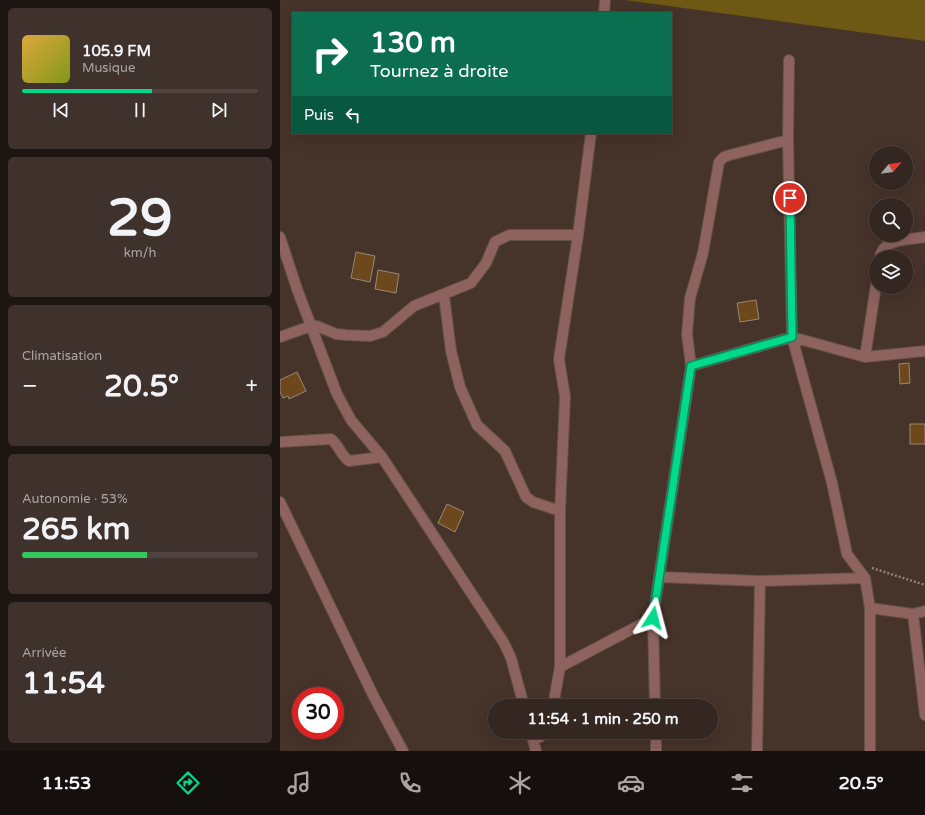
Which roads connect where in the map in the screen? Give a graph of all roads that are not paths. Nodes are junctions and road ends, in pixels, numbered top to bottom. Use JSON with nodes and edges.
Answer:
{"nodes":[{"id":1,"x":605,"y":0,"type":"edge"},
{"id":2,"x":604,"y":12,"type":"edge"},
{"id":3,"x":789,"y":60,"type":"dead end"},
{"id":4,"x":591,"y":134,"type":"edge"},
{"id":5,"x":788,"y":140,"type":"junction"},
{"id":6,"x":578,"y":235,"type":"junction"},
{"id":7,"x":280,"y":237,"type":"edge"},
{"id":8,"x":925,"y":237,"type":"edge"},
{"id":9,"x":882,"y":250,"type":"edge"},
{"id":10,"x":875,"y":294,"type":"edge"},
{"id":11,"x":444,"y":295,"type":"junction"},
{"id":12,"x":311,"y":326,"type":"junction"},
{"id":13,"x":280,"y":337,"type":"edge"},
{"id":14,"x":792,"y":337,"type":"junction"},
{"id":15,"x":925,"y":351,"type":"edge"},
{"id":16,"x":865,"y":357,"type":"junction"},
{"id":17,"x":691,"y":366,"type":"junction"},
{"id":18,"x":280,"y":442,"type":"edge"},
{"id":19,"x":382,"y":457,"type":"junction"},
{"id":20,"x":280,"y":502,"type":"edge"},
{"id":21,"x":560,"y":511,"type":"junction"},
{"id":22,"x":659,"y":577,"type":"junction"},
{"id":23,"x":865,"y":578,"type":"junction"},
{"id":24,"x":760,"y":581,"type":"junction"},
{"id":25,"x":870,"y":608,"type":"junction"},
{"id":26,"x":925,"y":611,"type":"edge"},
{"id":27,"x":913,"y":614,"type":"junction"},
{"id":28,"x":653,"y":618,"type":"junction"},
{"id":29,"x":560,"y":667,"type":"junction"},
{"id":30,"x":522,"y":699,"type":"edge"},
{"id":31,"x":554,"y":699,"type":"edge"},
{"id":32,"x":655,"y":699,"type":"edge"},
{"id":33,"x":925,"y":715,"type":"edge"},
{"id":34,"x":533,"y":739,"type":"edge"},
{"id":35,"x":656,"y":739,"type":"edge"},
{"id":36,"x":403,"y":751,"type":"edge"},
{"id":37,"x":536,"y":751,"type":"edge"},
{"id":38,"x":656,"y":751,"type":"edge"},
{"id":39,"x":757,"y":751,"type":"edge"},
{"id":40,"x":870,"y":751,"type":"edge"}],
"edges":[{"from":1,"to":2,"type":"street"},
{"from":3,"to":5,"type":"street"},
{"from":4,"to":6,"type":"street"},
{"from":5,"to":14,"type":"street"},
{"from":5,"to":17,"type":"street"},
{"from":6,"to":11,"type":"street"},
{"from":6,"to":21,"type":"street"},
{"from":7,"to":12,"type":"street"},
{"from":8,"to":9,"type":"street"},
{"from":10,"to":16,"type":"street"},
{"from":11,"to":12,"type":"street"},
{"from":11,"to":21,"type":"street"},
{"from":12,"to":13,"type":"street"},
{"from":12,"to":19,"type":"street"},
{"from":14,"to":16,"type":"street"},
{"from":14,"to":17,"type":"street"},
{"from":14,"to":23,"type":"street"},
{"from":15,"to":16,"type":"street"},
{"from":17,"to":22,"type":"street"},
{"from":18,"to":19,"type":"street"},
{"from":19,"to":30,"type":"street"},
{"from":20,"to":36,"type":"street"},
{"from":21,"to":29,"type":"street"},
{"from":22,"to":24,"type":"street"},
{"from":22,"to":28,"type":"street"},
{"from":23,"to":24,"type":"street"},
{"from":23,"to":25,"type":"street"},
{"from":24,"to":39,"type":"street"},
{"from":25,"to":27,"type":"street"},
{"from":25,"to":40,"type":"street"},
{"from":26,"to":27,"type":"street"},
{"from":27,"to":33,"type":"street"},
{"from":28,"to":29,"type":"street"},
{"from":28,"to":32,"type":"street"},
{"from":29,"to":31,"type":"street"},
{"from":34,"to":37,"type":"street"},
{"from":35,"to":38,"type":"street"}]}
